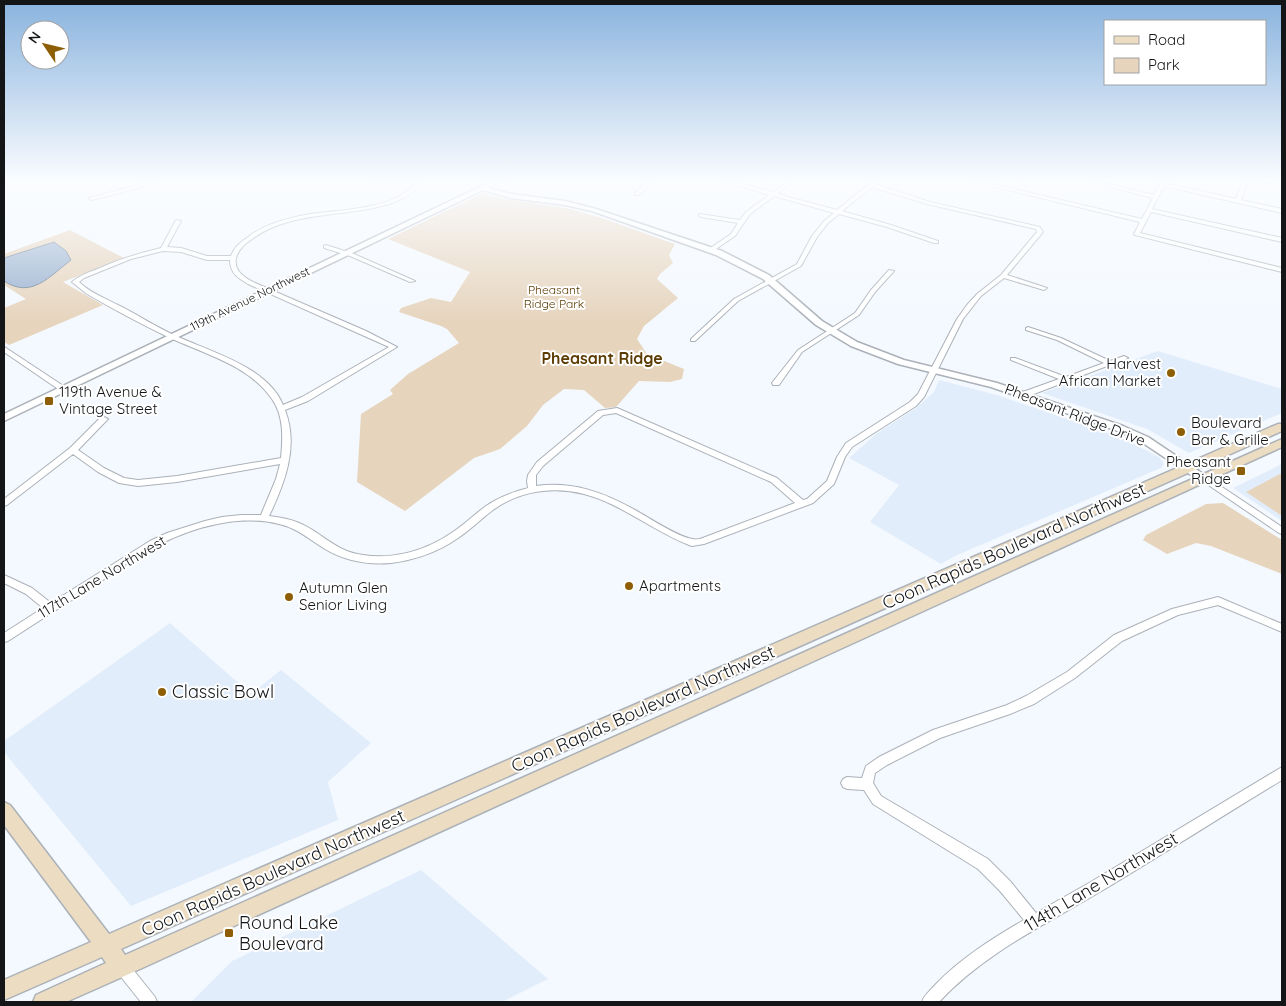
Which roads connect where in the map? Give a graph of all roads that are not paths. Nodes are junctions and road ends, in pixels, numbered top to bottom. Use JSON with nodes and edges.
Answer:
{"nodes":[{"id":1,"x":174,"y":228,"type":"edge"},
{"id":2,"x":269,"y":228,"type":"edge"},
{"id":3,"x":398,"y":228,"type":"edge"},
{"id":4,"x":646,"y":228,"type":"edge"},
{"id":5,"x":737,"y":228,"type":"edge"},
{"id":6,"x":821,"y":228,"type":"edge"},
{"id":7,"x":891,"y":228,"type":"edge"},
{"id":8,"x":1033,"y":228,"type":"edge"},
{"id":9,"x":1140,"y":228,"type":"edge"},
{"id":10,"x":1228,"y":228,"type":"edge"},
{"id":11,"x":1282,"y":240,"type":"edge"},
{"id":12,"x":936,"y":242,"type":"dead end"},
{"id":13,"x":326,"y":247,"type":"dead end"},
{"id":14,"x":163,"y":249,"type":"junction"},
{"id":15,"x":711,"y":250,"type":"junction"},
{"id":16,"x":346,"y":253,"type":"junction"},
{"id":17,"x":233,"y":258,"type":"junction"},
{"id":18,"x":890,"y":270,"type":"dead end"},
{"id":19,"x":1282,"y":270,"type":"edge"},
{"id":20,"x":1003,"y":276,"type":"junction"},
{"id":21,"x":412,"y":281,"type":"dead end"},
{"id":22,"x":771,"y":281,"type":"junction"},
{"id":23,"x":1044,"y":288,"type":"dead end"},
{"id":24,"x":267,"y":290,"type":"junction"},
{"id":25,"x":1028,"y":329,"type":"dead end"},
{"id":26,"x":830,"y":331,"type":"junction"},
{"id":27,"x":173,"y":337,"type":"junction"},
{"id":28,"x":693,"y":340,"type":"dead end"},
{"id":29,"x":4,"y":349,"type":"edge"},
{"id":30,"x":1124,"y":358,"type":"dead end"},
{"id":31,"x":1013,"y":359,"type":"dead end"},
{"id":32,"x":1109,"y":363,"type":"junction"},
{"id":33,"x":934,"y":370,"type":"junction"},
{"id":34,"x":1065,"y":379,"type":"junction"},
{"id":35,"x":776,"y":383,"type":"dead end"},
{"id":36,"x":64,"y":389,"type":"junction"},
{"id":37,"x":1023,"y":395,"type":"junction"},
{"id":38,"x":281,"y":409,"type":"junction"},
{"id":39,"x":4,"y":418,"type":"edge"},
{"id":40,"x":104,"y":419,"type":"dead end"},
{"id":41,"x":1282,"y":427,"type":"edge"},
{"id":42,"x":1282,"y":443,"type":"edge"},
{"id":43,"x":73,"y":450,"type":"junction"},
{"id":44,"x":286,"y":460,"type":"junction"},
{"id":45,"x":1196,"y":473,"type":"junction"},
{"id":46,"x":532,"y":488,"type":"junction"},
{"id":47,"x":4,"y":503,"type":"edge"},
{"id":48,"x":801,"y":504,"type":"junction"},
{"id":49,"x":264,"y":518,"type":"junction"},
{"id":50,"x":1282,"y":531,"type":"edge"},
{"id":51,"x":4,"y":579,"type":"edge"},
{"id":52,"x":51,"y":608,"type":"junction"},
{"id":53,"x":1282,"y":628,"type":"edge"},
{"id":54,"x":4,"y":638,"type":"edge"},
{"id":55,"x":1282,"y":773,"type":"edge"},
{"id":56,"x":847,"y":783,"type":"dead end"},
{"id":57,"x":867,"y":784,"type":"junction"},
{"id":58,"x":4,"y":811,"type":"edge"},
{"id":59,"x":1034,"y":921,"type":"junction"},
{"id":60,"x":106,"y":945,"type":"junction"},
{"id":61,"x":122,"y":966,"type":"junction"},
{"id":62,"x":4,"y":990,"type":"edge"},
{"id":63,"x":43,"y":1002,"type":"edge"},
{"id":64,"x":150,"y":1002,"type":"edge"},
{"id":65,"x":929,"y":1002,"type":"edge"}],
"edges":[{"from":1,"to":14,"type":"street"},
{"from":2,"to":17,"type":"street"},
{"from":3,"to":16,"type":"street","name":"119th Avenue Northwest"},
{"from":4,"to":15,"type":"street","name":"Pheasant Ridge Drive"},
{"from":5,"to":15,"type":"street"},
{"from":6,"to":22,"type":"street"},
{"from":7,"to":12,"type":"street"},
{"from":8,"to":20,"type":"street"},
{"from":9,"to":19,"type":"street"},
{"from":10,"to":11,"type":"street"},
{"from":13,"to":16,"type":"street"},
{"from":14,"to":17,"type":"street"},
{"from":14,"to":27,"type":"street"},
{"from":15,"to":22,"type":"street","name":"Pheasant Ridge Drive"},
{"from":16,"to":21,"type":"street"},
{"from":16,"to":24,"type":"street","name":"119th Avenue Northwest"},
{"from":17,"to":24,"type":"street"},
{"from":18,"to":26,"type":"street"},
{"from":20,"to":23,"type":"street"},
{"from":20,"to":33,"type":"street"},
{"from":22,"to":26,"type":"street","name":"Pheasant Ridge Drive"},
{"from":22,"to":28,"type":"street"},
{"from":24,"to":27,"type":"street","name":"119th Avenue Northwest"},
{"from":24,"to":38,"type":"street"},
{"from":25,"to":32,"type":"street"},
{"from":26,"to":33,"type":"street","name":"Pheasant Ridge Drive"},
{"from":26,"to":35,"type":"street"},
{"from":27,"to":36,"type":"street","name":"119th Avenue Northwest"},
{"from":27,"to":38,"type":"street"},
{"from":29,"to":36,"type":"street"},
{"from":30,"to":32,"type":"street"},
{"from":31,"to":34,"type":"street"},
{"from":32,"to":34,"type":"street"},
{"from":33,"to":37,"type":"street","name":"Pheasant Ridge Drive"},
{"from":33,"to":48,"type":"street"},
{"from":34,"to":37,"type":"street"},
{"from":36,"to":39,"type":"street","name":"119th Avenue Northwest"},
{"from":37,"to":45,"type":"street","name":"Pheasant Ridge Drive"},
{"from":38,"to":44,"type":"street"},
{"from":40,"to":43,"type":"street"},
{"from":41,"to":45,"type":"main road","name":"Coon Rapids Boulevard Northwest"},
{"from":42,"to":45,"type":"main road","name":"Coon Rapids Boulevard Northwest"},
{"from":43,"to":44,"type":"street"},
{"from":43,"to":47,"type":"street"},
{"from":44,"to":49,"type":"street"},
{"from":45,"to":50,"type":"street","name":"Pheasant Ridge Drive"},
{"from":45,"to":60,"type":"main road","name":"Coon Rapids Boulevard Northwest"},
{"from":45,"to":61,"type":"main road","name":"Coon Rapids Boulevard Northwest"},
{"from":46,"to":48,"type":"street"},
{"from":46,"to":48,"type":"street"},
{"from":46,"to":49,"type":"street","name":"117th Lane Northwest"},
{"from":49,"to":52,"type":"street","name":"117th Lane Northwest"},
{"from":51,"to":52,"type":"street"},
{"from":52,"to":54,"type":"street","name":"117th Lane Northwest"},
{"from":53,"to":57,"type":"street"},
{"from":55,"to":59,"type":"street","name":"114th Lane Northwest"},
{"from":56,"to":57,"type":"street"},
{"from":57,"to":59,"type":"street"},
{"from":58,"to":60,"type":"main road"},
{"from":59,"to":65,"type":"street","name":"114th Lane Northwest"},
{"from":60,"to":61,"type":"main road"},
{"from":60,"to":62,"type":"main road","name":"Coon Rapids Boulevard Northwest"},
{"from":61,"to":63,"type":"main road","name":"Coon Rapids Boulevard Northwest"},
{"from":61,"to":64,"type":"street"}]}
